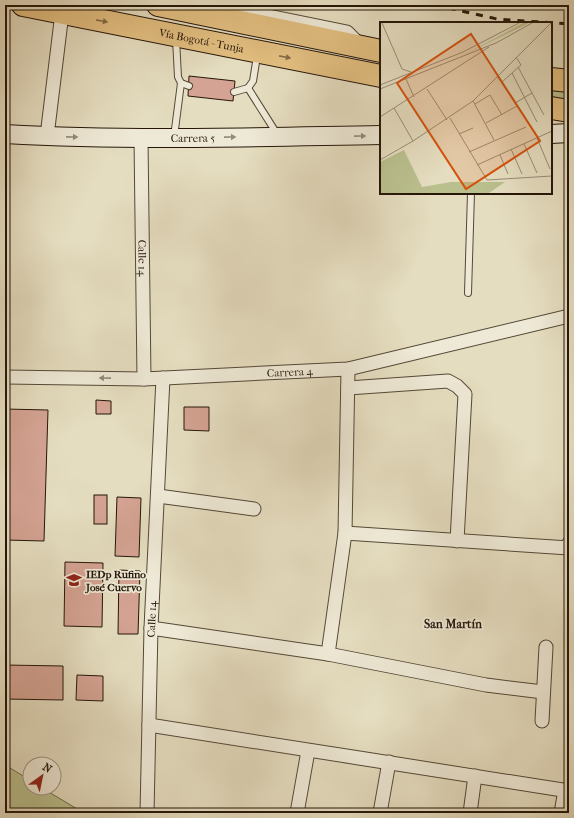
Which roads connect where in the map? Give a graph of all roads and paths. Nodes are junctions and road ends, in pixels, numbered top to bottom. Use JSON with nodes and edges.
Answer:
{"nodes":[{"id":1,"x":23,"y":5,"type":"edge"},
{"id":2,"x":158,"y":5,"type":"edge"},
{"id":3,"x":211,"y":5,"type":"edge"},
{"id":4,"x":62,"y":13,"type":"junction"},
{"id":5,"x":176,"y":36,"type":"junction"},
{"id":6,"x":372,"y":49,"type":"edge"},
{"id":7,"x":257,"y":52,"type":"junction"},
{"id":8,"x":380,"y":76,"type":"edge"},
{"id":9,"x":552,"y":79,"type":"edge"},
{"id":10,"x":569,"y":81,"type":"edge"},
{"id":11,"x":181,"y":83,"type":"junction"},
{"id":12,"x":189,"y":86,"type":"dead end"},
{"id":13,"x":248,"y":88,"type":"junction"},
{"id":14,"x":234,"y":92,"type":"dead end"},
{"id":15,"x":552,"y":108,"type":"edge"},
{"id":16,"x":569,"y":111,"type":"edge"},
{"id":17,"x":569,"y":133,"type":"edge"},
{"id":18,"x":5,"y":134,"type":"edge"},
{"id":19,"x":552,"y":134,"type":"edge"},
{"id":20,"x":380,"y":135,"type":"edge"},
{"id":21,"x":47,"y":136,"type":"junction"},
{"id":22,"x":278,"y":136,"type":"junction"},
{"id":23,"x":141,"y":138,"type":"junction"},
{"id":24,"x":174,"y":138,"type":"junction"},
{"id":25,"x":470,"y":194,"type":"edge"},
{"id":26,"x":468,"y":293,"type":"dead end"},
{"id":27,"x":569,"y":316,"type":"edge"},
{"id":28,"x":348,"y":369,"type":"junction"},
{"id":29,"x":5,"y":377,"type":"edge"},
{"id":30,"x":163,"y":378,"type":"junction"},
{"id":31,"x":144,"y":379,"type":"junction"},
{"id":32,"x":348,"y":388,"type":"junction"},
{"id":33,"x":158,"y":496,"type":"junction"},
{"id":34,"x":254,"y":509,"type":"dead end"},
{"id":35,"x":345,"y":534,"type":"junction"},
{"id":36,"x":457,"y":541,"type":"junction"},
{"id":37,"x":569,"y":543,"type":"edge"},
{"id":38,"x":152,"y":628,"type":"junction"},
{"id":39,"x":546,"y":647,"type":"dead end"},
{"id":40,"x":328,"y":654,"type":"junction"},
{"id":41,"x":543,"y":692,"type":"junction"},
{"id":42,"x":542,"y":721,"type":"dead end"},
{"id":43,"x":149,"y":725,"type":"junction"},
{"id":44,"x":308,"y":751,"type":"junction"},
{"id":45,"x":389,"y":762,"type":"junction"},
{"id":46,"x":476,"y":776,"type":"junction"},
{"id":47,"x":567,"y":791,"type":"edge"},
{"id":48,"x":147,"y":813,"type":"edge"},
{"id":49,"x":297,"y":813,"type":"edge"},
{"id":50,"x":380,"y":813,"type":"edge"},
{"id":51,"x":470,"y":813,"type":"edge"},
{"id":52,"x":561,"y":813,"type":"edge"}],
"edges":[{"from":1,"to":4,"type":"highway","name":"Vía Bogotá - Tunja"},
{"from":2,"to":6,"type":"highway"},
{"from":3,"to":6,"type":"street"},
{"from":4,"to":5,"type":"highway","name":"Vía Bogotá - Tunja","one_way":true},
{"from":4,"to":21,"type":"street"},
{"from":5,"to":7,"type":"highway","name":"Vía Bogotá - Tunja"},
{"from":5,"to":11,"type":"lane"},
{"from":7,"to":8,"type":"highway","name":"Vía Bogotá - Tunja","one_way":true},
{"from":7,"to":13,"type":"lane"},
{"from":9,"to":10,"type":"highway"},
{"from":11,"to":12,"type":"lane"},
{"from":11,"to":24,"type":"lane"},
{"from":13,"to":14,"type":"lane"},
{"from":13,"to":22,"type":"lane"},
{"from":15,"to":16,"type":"highway"},
{"from":17,"to":19,"type":"street"},
{"from":18,"to":21,"type":"street","name":"Carrera 5"},
{"from":22,"to":20,"type":"street","name":"Carrera 5","one_way":true},
{"from":21,"to":23,"type":"street","name":"Carrera 5","one_way":true},
{"from":24,"to":22,"type":"street","name":"Carrera 5","one_way":true},
{"from":23,"to":24,"type":"street","name":"Carrera 5"},
{"from":23,"to":31,"type":"street","name":"Calle 14"},
{"from":25,"to":26,"type":"lane"},
{"from":27,"to":28,"type":"street","name":"Carrera 4"},
{"from":28,"to":30,"type":"street","name":"Carrera 4"},
{"from":28,"to":32,"type":"street"},
{"from":31,"to":29,"type":"street","name":"Carrera 4","one_way":true},
{"from":30,"to":31,"type":"street","name":"Carrera 4"},
{"from":30,"to":33,"type":"street","name":"Calle 14"},
{"from":32,"to":35,"type":"street"},
{"from":32,"to":36,"type":"street"},
{"from":33,"to":34,"type":"street"},
{"from":33,"to":38,"type":"street","name":"Calle 14"},
{"from":35,"to":36,"type":"street"},
{"from":35,"to":40,"type":"street"},
{"from":36,"to":37,"type":"street"},
{"from":38,"to":40,"type":"street"},
{"from":38,"to":43,"type":"street","name":"Calle 14"},
{"from":39,"to":41,"type":"street"},
{"from":40,"to":41,"type":"street"},
{"from":41,"to":42,"type":"street"},
{"from":43,"to":44,"type":"street"},
{"from":43,"to":48,"type":"street","name":"Calle 14"},
{"from":44,"to":45,"type":"street"},
{"from":44,"to":49,"type":"street"},
{"from":45,"to":46,"type":"street"},
{"from":45,"to":50,"type":"street"},
{"from":46,"to":47,"type":"street"},
{"from":46,"to":51,"type":"street"},
{"from":47,"to":52,"type":"street"}]}
